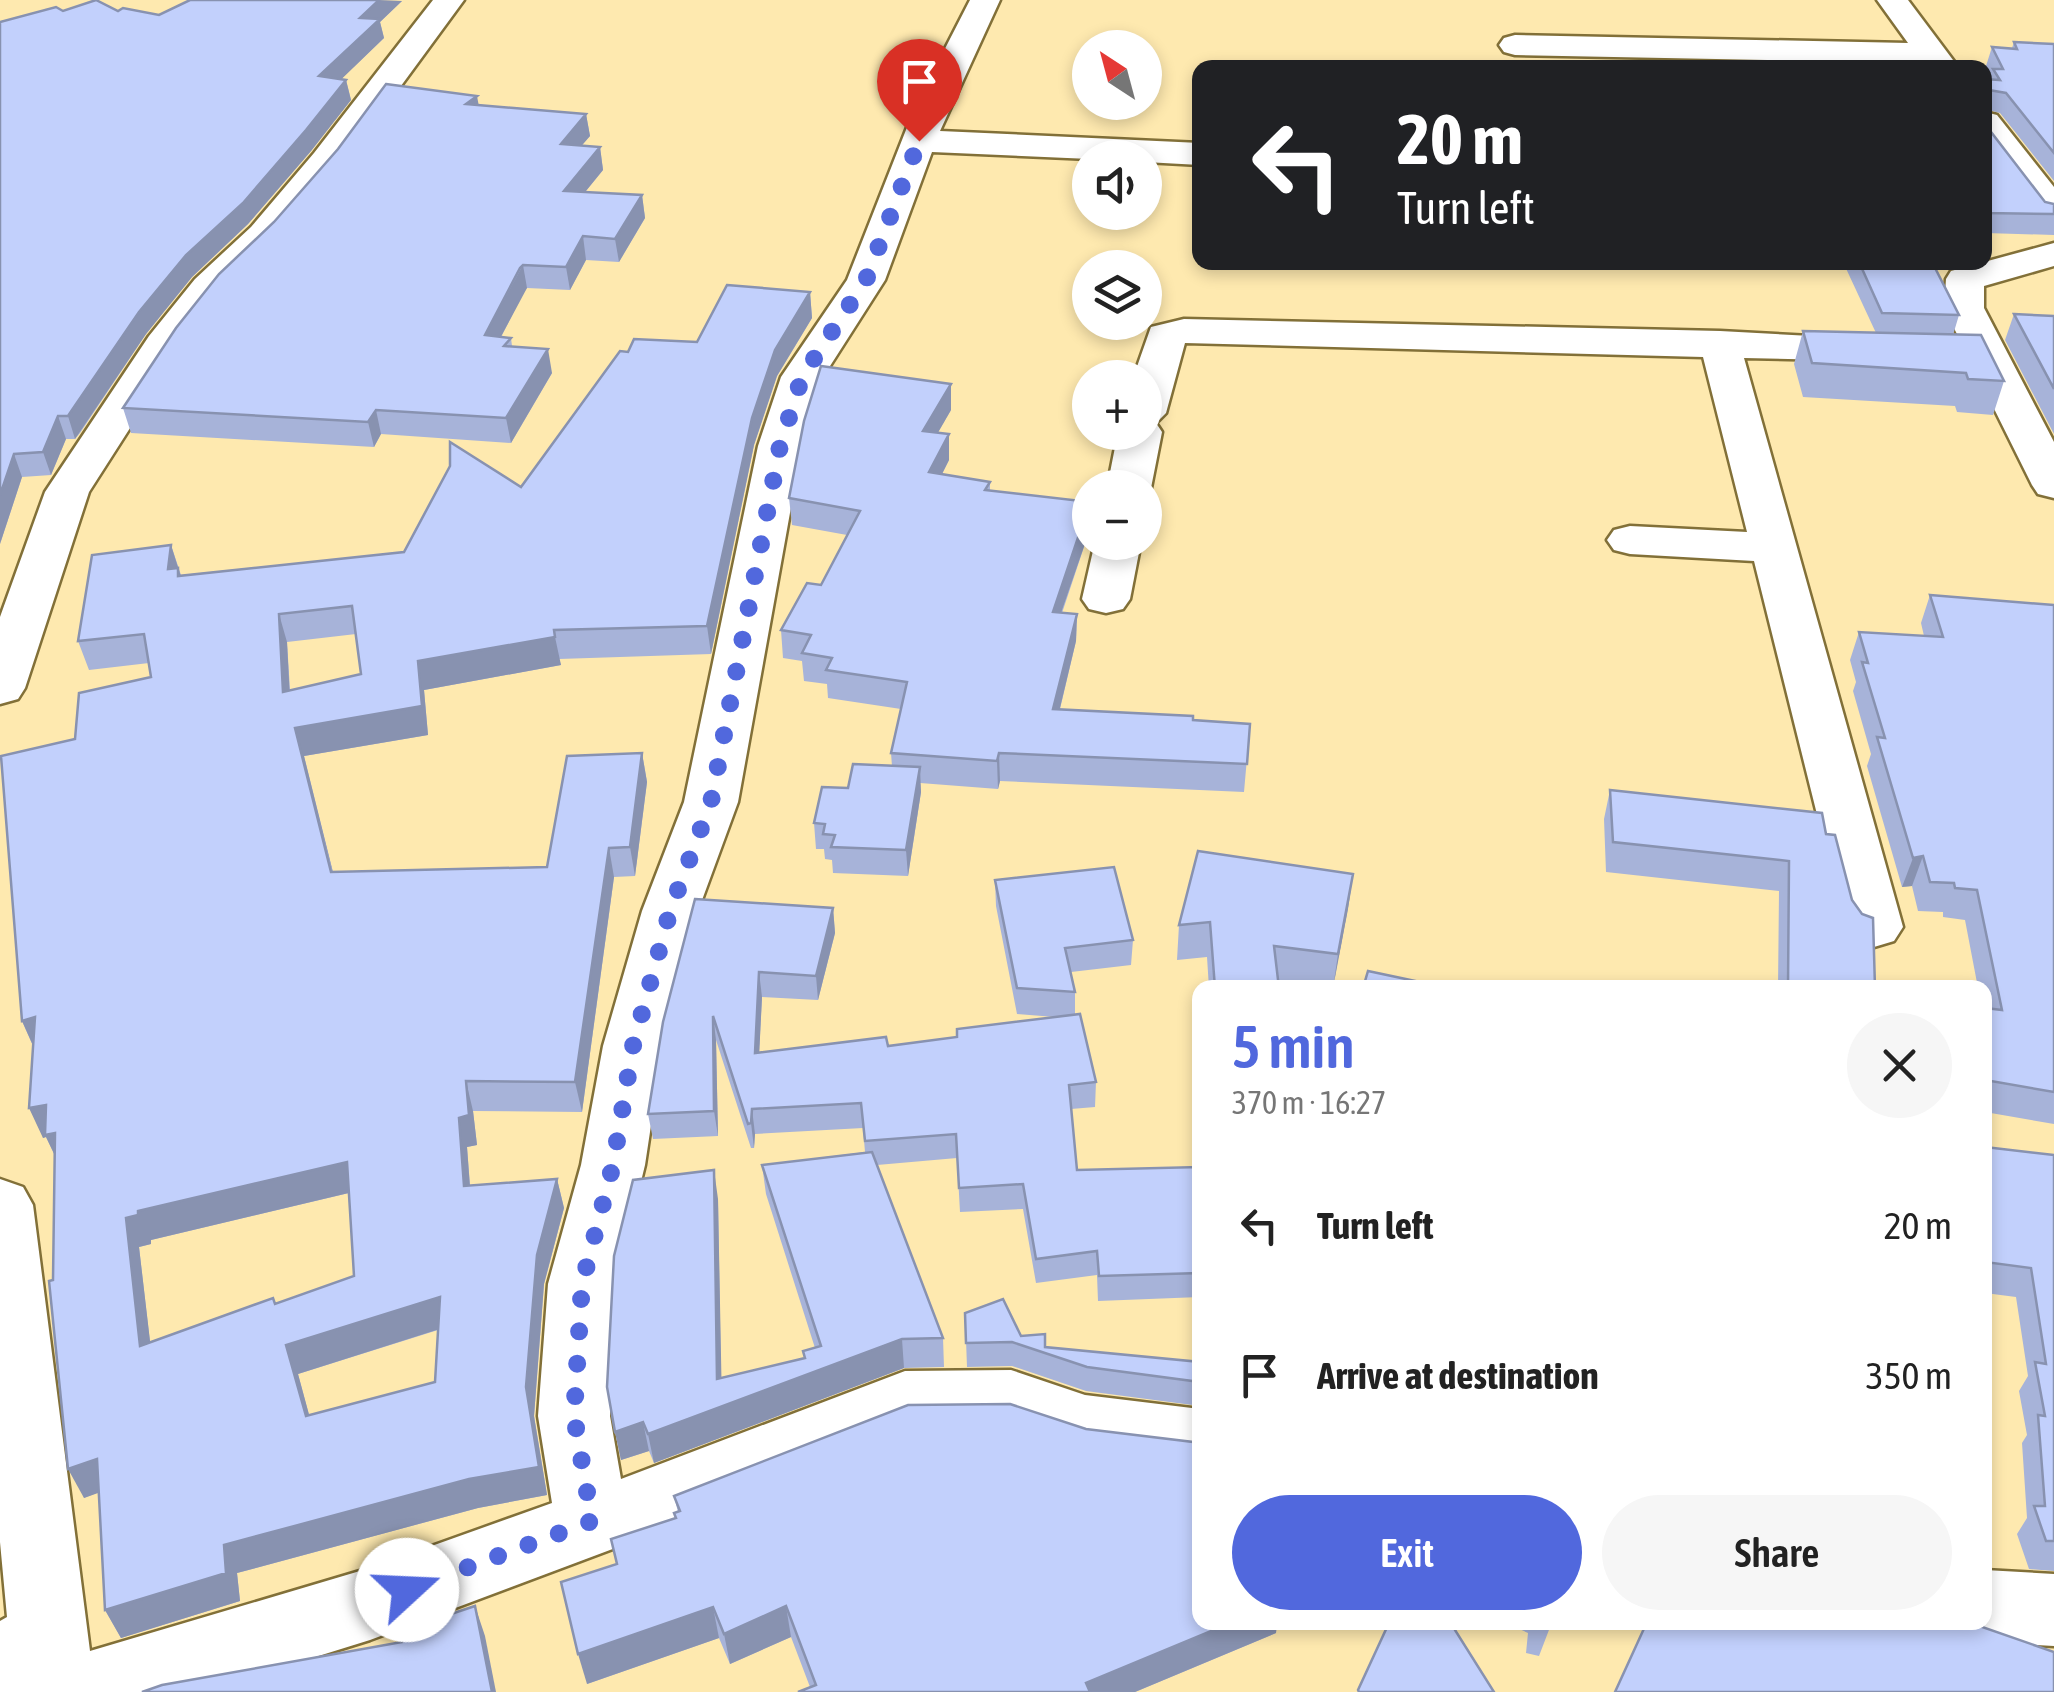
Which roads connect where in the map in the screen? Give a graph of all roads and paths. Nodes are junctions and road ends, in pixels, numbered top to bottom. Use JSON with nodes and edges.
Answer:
{"nodes":[{"id":1,"x":449,"y":0,"type":"edge"},
{"id":2,"x":985,"y":0,"type":"edge"},
{"id":3,"x":1892,"y":0,"type":"edge"},
{"id":4,"x":1515,"y":45,"type":"dead end"},
{"id":5,"x":1938,"y":60,"type":"edge"},
{"id":6,"x":1992,"y":131,"type":"edge"},
{"id":7,"x":919,"y":141,"type":"junction"},
{"id":8,"x":1192,"y":154,"type":"edge"},
{"id":9,"x":1992,"y":176,"type":"edge"},
{"id":10,"x":2027,"y":177,"type":"junction"},
{"id":11,"x":2054,"y":212,"type":"edge"},
{"id":12,"x":2054,"y":254,"type":"edge"},
{"id":13,"x":1720,"y":343,"type":"junction"},
{"id":14,"x":1950,"y":352,"type":"junction"},
{"id":15,"x":1159,"y":360,"type":"edge"},
{"id":16,"x":2054,"y":484,"type":"edge"},
{"id":17,"x":1630,"y":540,"type":"dead end"},
{"id":18,"x":1776,"y":548,"type":"junction"},
{"id":19,"x":1114,"y":560,"type":"edge"},
{"id":20,"x":1106,"y":599,"type":"dead end"},
{"id":21,"x":13,"y":611,"type":"edge"},
{"id":22,"x":0,"y":688,"type":"edge"},
{"id":23,"x":1874,"y":927,"type":"edge"},
{"id":24,"x":0,"y":1204,"type":"edge"},
{"id":25,"x":1192,"y":1439,"type":"edge"},
{"id":26,"x":592,"y":1521,"type":"junction"},
{"id":27,"x":1992,"y":1606,"type":"edge"},
{"id":28,"x":2054,"y":1610,"type":"edge"},
{"id":29,"x":47,"y":1670,"type":"edge"}],
"edges":[{"from":1,"to":21,"type":"street"},
{"from":2,"to":7,"type":"street"},
{"from":3,"to":5,"type":"street"},
{"from":4,"to":5,"type":"street"},
{"from":6,"to":10,"type":"street"},
{"from":7,"to":8,"type":"street"},
{"from":7,"to":26,"type":"street"},
{"from":9,"to":10,"type":"street"},
{"from":10,"to":11,"type":"street"},
{"from":12,"to":14,"type":"street"},
{"from":13,"to":14,"type":"street"},
{"from":13,"to":15,"type":"street"},
{"from":13,"to":18,"type":"street"},
{"from":14,"to":16,"type":"street"},
{"from":17,"to":18,"type":"street"},
{"from":18,"to":23,"type":"street"},
{"from":19,"to":20,"type":"street"},
{"from":21,"to":22,"type":"street"},
{"from":24,"to":29,"type":"street"},
{"from":25,"to":26,"type":"street"},
{"from":26,"to":29,"type":"street"},
{"from":27,"to":28,"type":"street"}]}
